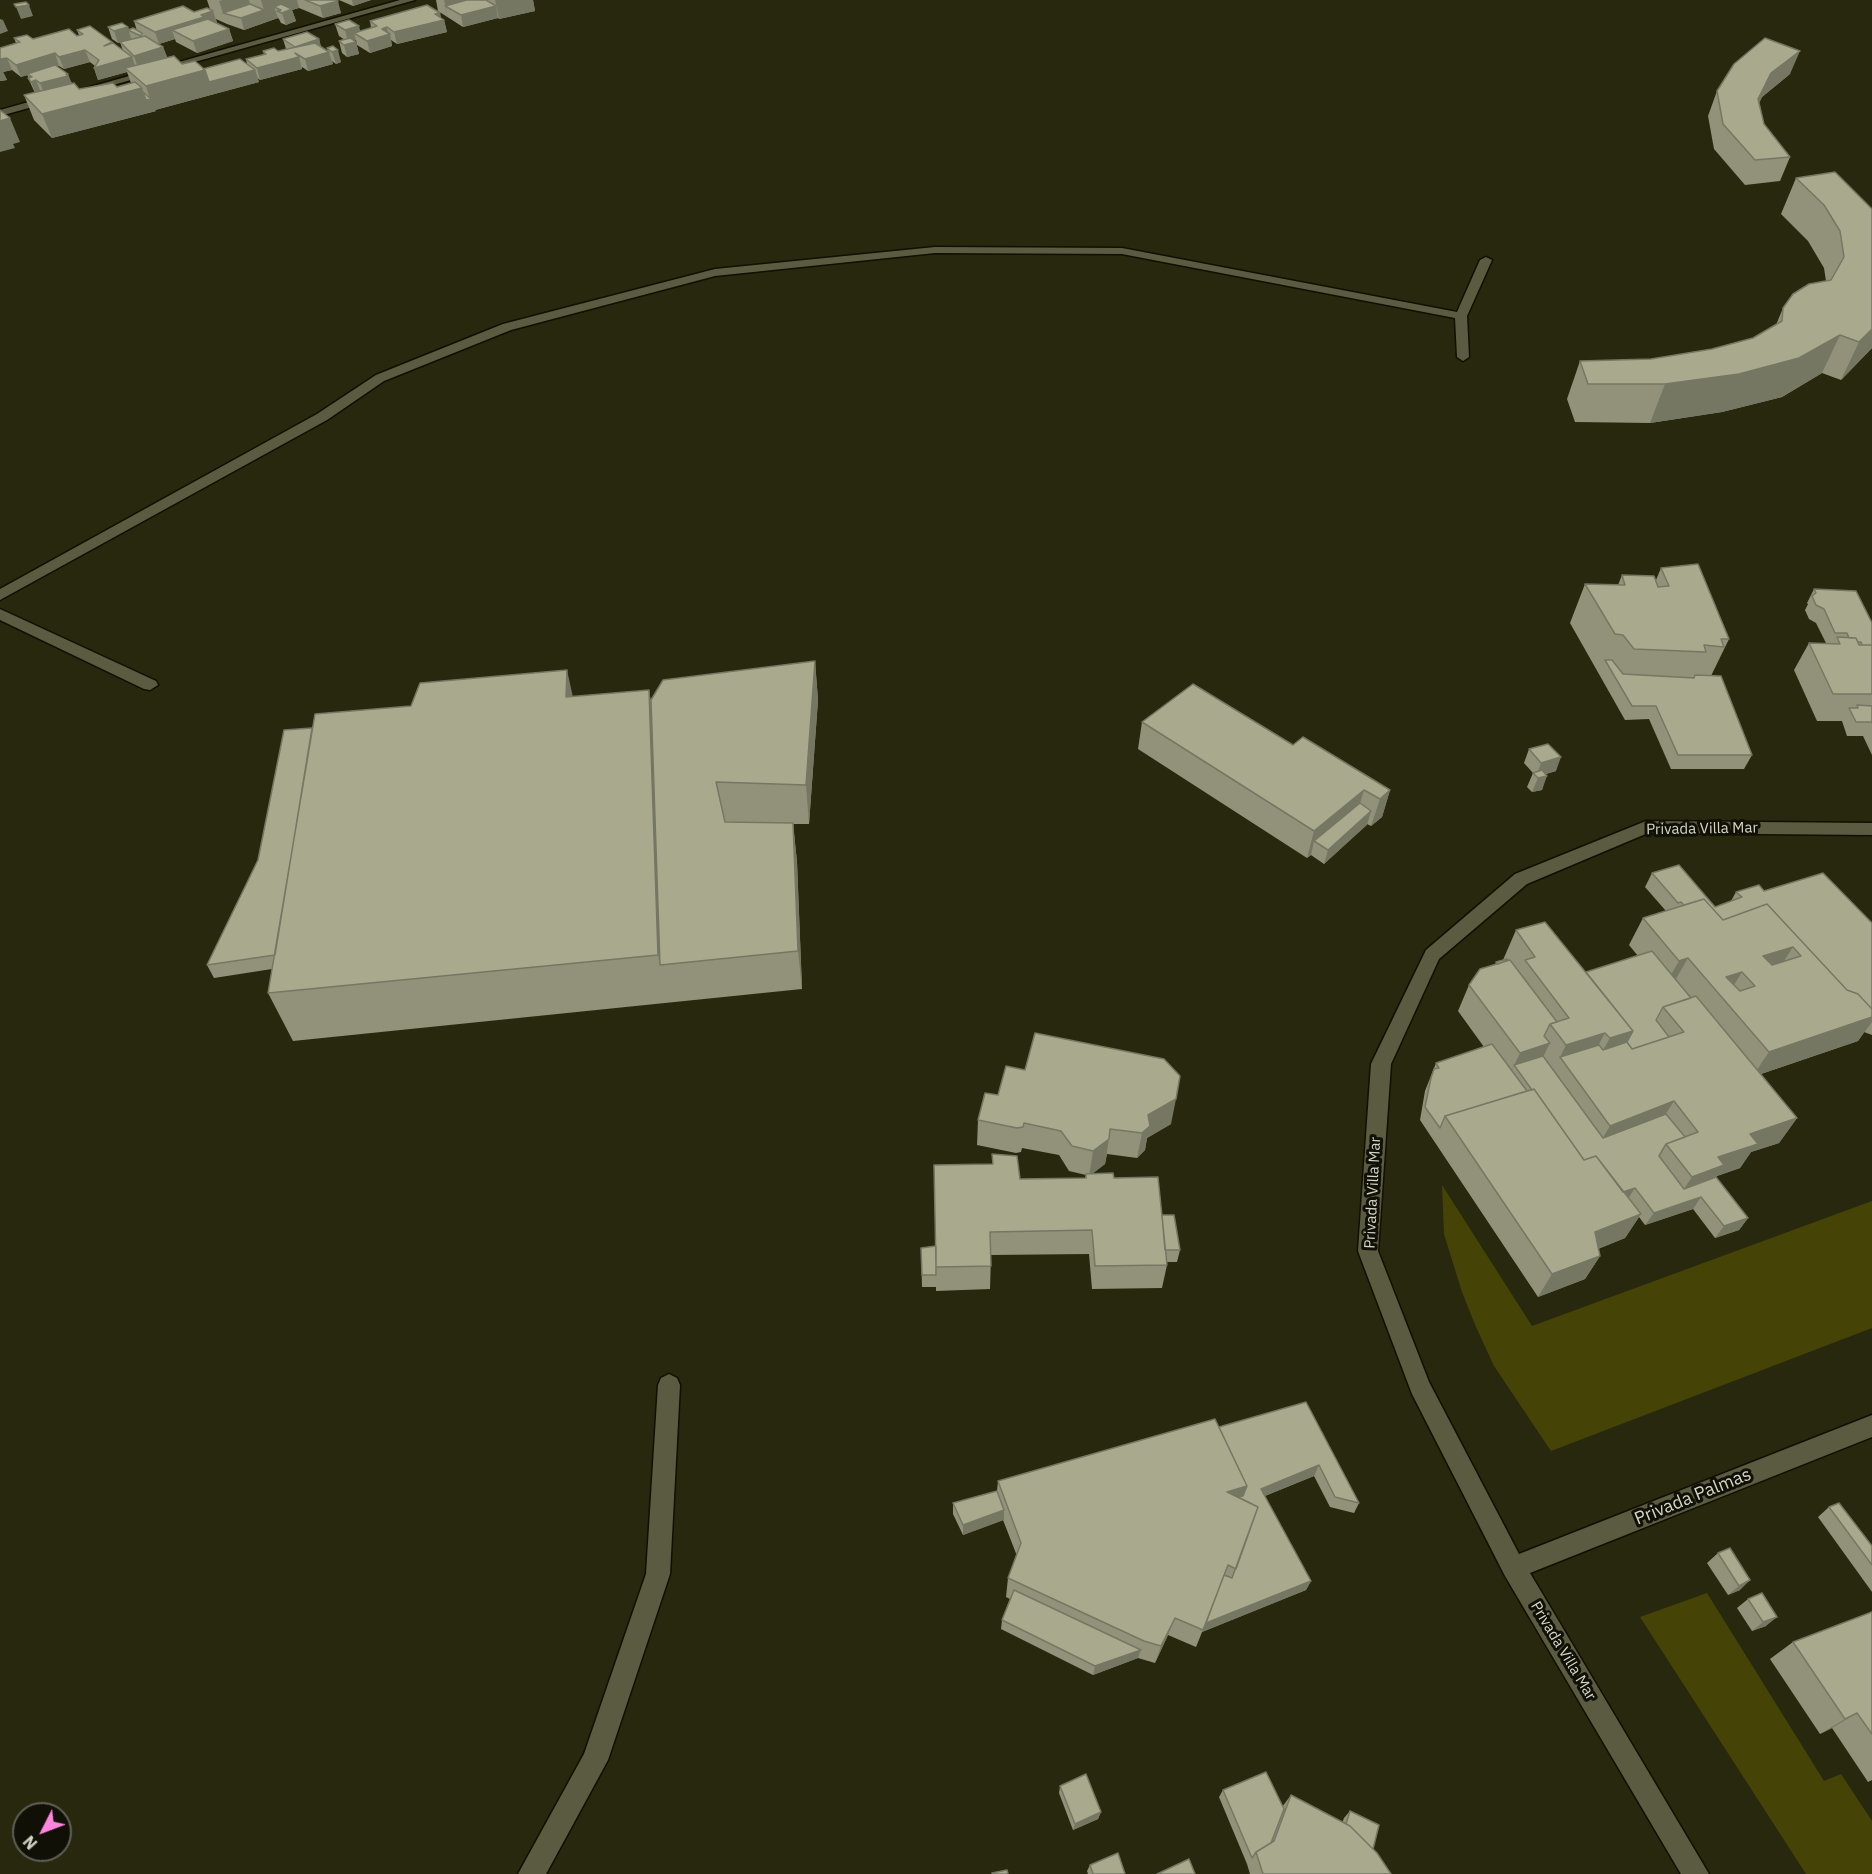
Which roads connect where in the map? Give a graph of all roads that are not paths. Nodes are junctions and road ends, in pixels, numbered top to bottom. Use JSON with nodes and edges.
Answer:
{"nodes":[{"id":1,"x":410,"y":0,"type":"edge"},
{"id":2,"x":68,"y":94,"type":"edge"},
{"id":3,"x":57,"y":98,"type":"edge"},
{"id":4,"x":0,"y":113,"type":"edge"},
{"id":5,"x":1486,"y":260,"type":"dead end"},
{"id":6,"x":1461,"y":316,"type":"junction"},
{"id":7,"x":1463,"y":357,"type":"dead end"},
{"id":8,"x":0,"y":595,"type":"edge"},
{"id":9,"x":0,"y":615,"type":"edge"},
{"id":10,"x":150,"y":685,"type":"dead end"},
{"id":11,"x":1872,"y":829,"type":"edge"},
{"id":12,"x":669,"y":1385,"type":"dead end"},
{"id":13,"x":1872,"y":1426,"type":"edge"},
{"id":14,"x":1513,"y":1568,"type":"junction"},
{"id":15,"x":531,"y":1874,"type":"edge"},
{"id":16,"x":1696,"y":1874,"type":"edge"}],
"edges":[{"from":1,"to":2,"type":"street"},
{"from":3,"to":4,"type":"street"},
{"from":5,"to":6,"type":"street"},
{"from":6,"to":7,"type":"street"},
{"from":6,"to":8,"type":"street"},
{"from":9,"to":10,"type":"street"},
{"from":11,"to":14,"type":"street","name":"Privada Villa Mar"},
{"from":12,"to":15,"type":"street"},
{"from":13,"to":14,"type":"street","name":"Privada Palmas"},
{"from":14,"to":16,"type":"street","name":"Privada Villa Mar"}]}
